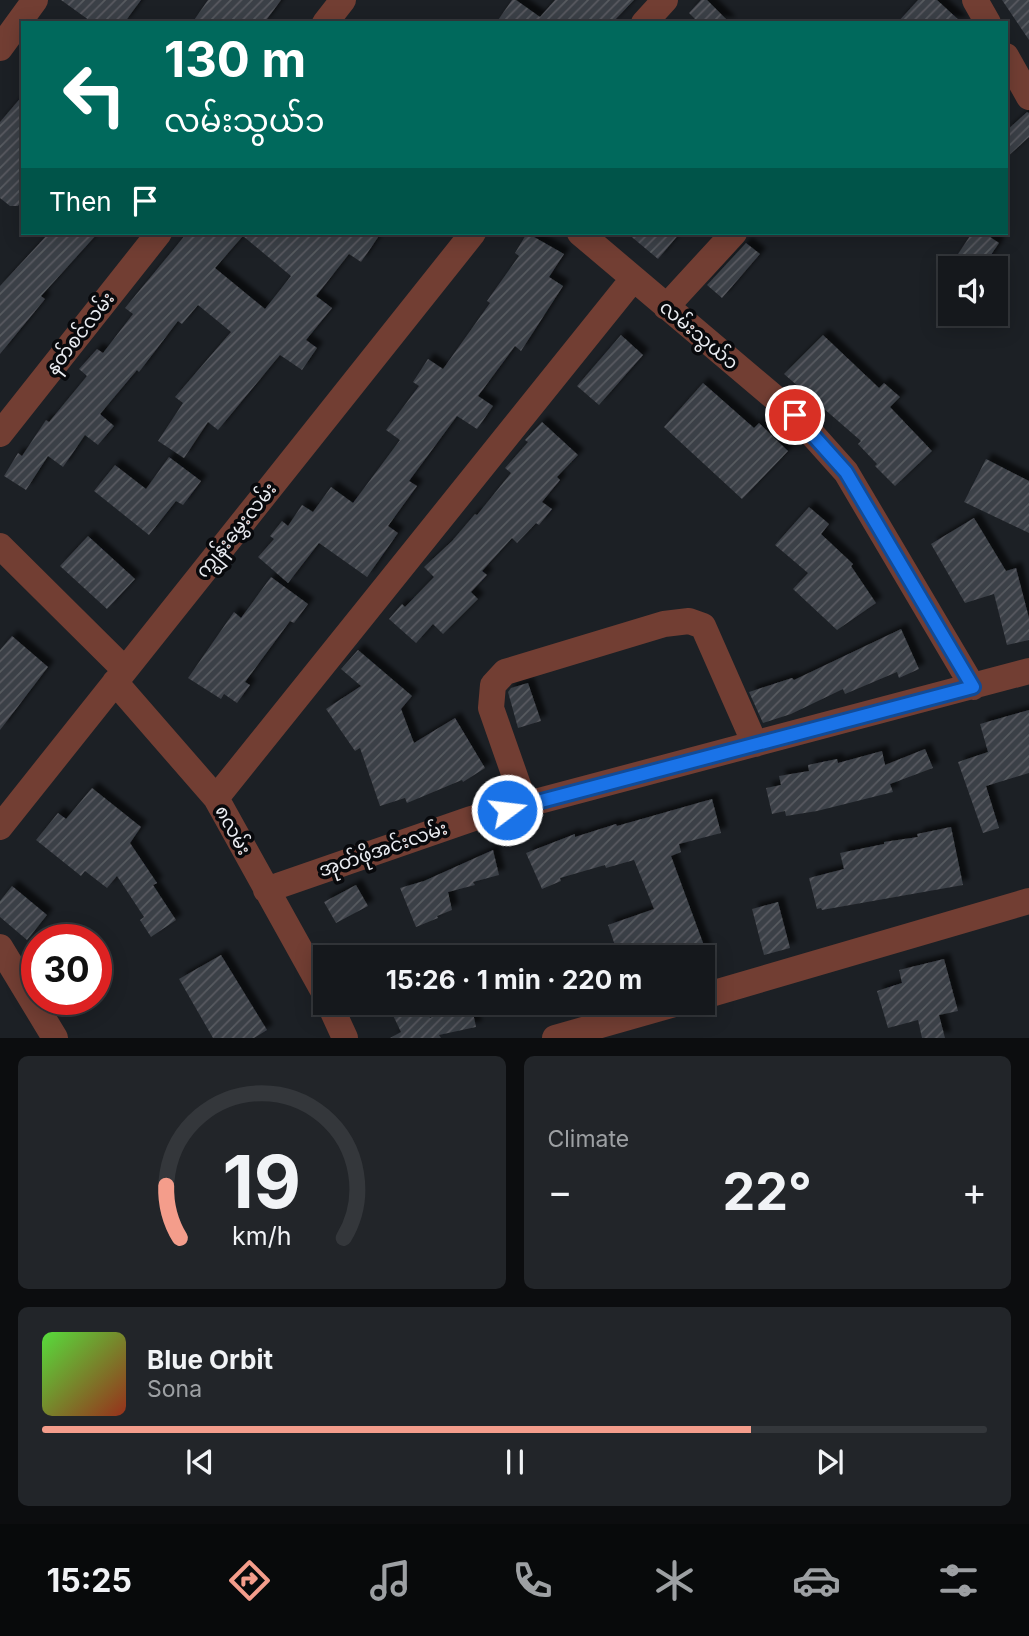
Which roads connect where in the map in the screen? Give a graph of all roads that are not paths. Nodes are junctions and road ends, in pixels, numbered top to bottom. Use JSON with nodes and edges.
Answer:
{"nodes":[{"id":1,"x":35,"y":0,"type":"edge"},
{"id":2,"x":343,"y":0,"type":"edge"},
{"id":3,"x":665,"y":0,"type":"edge"},
{"id":4,"x":975,"y":0,"type":"edge"},
{"id":5,"x":327,"y":21,"type":"edge"},
{"id":6,"x":646,"y":21,"type":"edge"},
{"id":7,"x":987,"y":21,"type":"edge"},
{"id":8,"x":0,"y":48,"type":"edge"},
{"id":9,"x":1008,"y":60,"type":"edge"},
{"id":10,"x":1029,"y":97,"type":"edge"},
{"id":11,"x":157,"y":235,"type":"edge"},
{"id":12,"x":471,"y":235,"type":"edge"},
{"id":13,"x":582,"y":235,"type":"edge"},
{"id":14,"x":732,"y":235,"type":"edge"},
{"id":15,"x":633,"y":279,"type":"junction"},
{"id":16,"x":666,"y":307,"type":"junction"},
{"id":17,"x":0,"y":434,"type":"edge"},
{"id":18,"x":0,"y":545,"type":"edge"},
{"id":19,"x":1029,"y":671,"type":"edge"},
{"id":20,"x":120,"y":676,"type":"junction"},
{"id":21,"x":973,"y":687,"type":"junction"},
{"id":22,"x":755,"y":744,"type":"junction"},
{"id":23,"x":216,"y":798,"type":"junction"},
{"id":24,"x":525,"y":805,"type":"junction"},
{"id":25,"x":0,"y":827,"type":"edge"},
{"id":26,"x":266,"y":890,"type":"junction"},
{"id":27,"x":1029,"y":901,"type":"edge"},
{"id":28,"x":0,"y":947,"type":"edge"},
{"id":29,"x":313,"y":973,"type":"edge"},
{"id":30,"x":715,"y":993,"type":"edge"},
{"id":31,"x":334,"y":1015,"type":"edge"},
{"id":32,"x":636,"y":1015,"type":"edge"},
{"id":33,"x":55,"y":1038,"type":"edge"},
{"id":34,"x":345,"y":1038,"type":"edge"},
{"id":35,"x":555,"y":1038,"type":"edge"}],
"edges":[{"from":1,"to":8,"type":"street"},
{"from":2,"to":5,"type":"street"},
{"from":3,"to":6,"type":"street"},
{"from":4,"to":7,"type":"street"},
{"from":9,"to":10,"type":"street"},
{"from":11,"to":17,"type":"street","name":"နတ်စင်လမ်း"},
{"from":12,"to":20,"type":"street","name":"ကျွန်းမွှေးလမ်း"},
{"from":13,"to":15,"type":"street","name":"လမ်းသွယ်၁"},
{"from":14,"to":16,"type":"street"},
{"from":15,"to":16,"type":"street","name":"လမ်းသွယ်၁"},
{"from":15,"to":23,"type":"street"},
{"from":16,"to":21,"type":"street","name":"လမ်းသွယ်၁"},
{"from":18,"to":20,"type":"street","name":"၈လမ်း"},
{"from":19,"to":21,"type":"street","name":"အုတ်ဖိုအင်းလမ်း"},
{"from":20,"to":23,"type":"street","name":"၈လမ်း"},
{"from":20,"to":25,"type":"street","name":"ကျွန်းမွှေးလမ်း"},
{"from":21,"to":22,"type":"street","name":"အုတ်ဖိုအင်းလမ်း"},
{"from":22,"to":24,"type":"street","name":"အုတ်ဖိုအင်းလမ်း"},
{"from":22,"to":24,"type":"street"},
{"from":23,"to":26,"type":"street","name":"၈လမ်း"},
{"from":24,"to":26,"type":"street","name":"အုတ်ဖိုအင်းလမ်း"},
{"from":26,"to":29,"type":"street","name":"၈လမ်း"},
{"from":27,"to":30,"type":"street"},
{"from":28,"to":33,"type":"street"},
{"from":31,"to":34,"type":"street"},
{"from":32,"to":35,"type":"street"}]}
